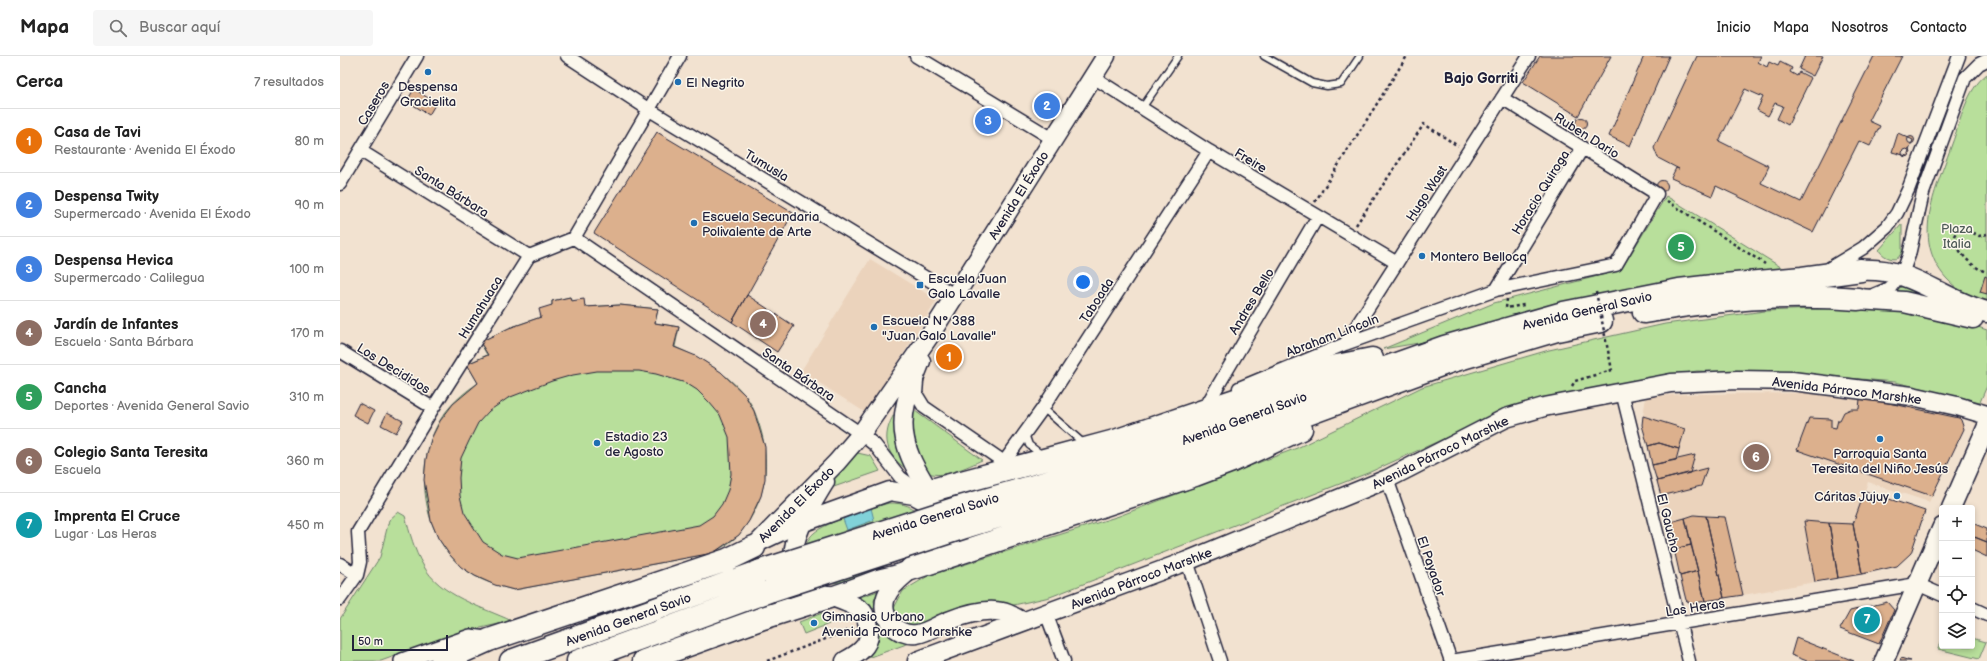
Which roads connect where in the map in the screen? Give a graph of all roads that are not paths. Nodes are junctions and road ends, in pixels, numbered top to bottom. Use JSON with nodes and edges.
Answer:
{"nodes":[{"id":1,"x":417,"y":56,"type":"edge"},
{"id":2,"x":567,"y":56,"type":"edge"},
{"id":3,"x":680,"y":56,"type":"edge"},
{"id":4,"x":916,"y":56,"type":"edge"},
{"id":5,"x":1106,"y":56,"type":"edge"},
{"id":6,"x":1178,"y":56,"type":"edge"},
{"id":7,"x":1264,"y":56,"type":"edge"},
{"id":8,"x":1360,"y":56,"type":"edge"},
{"id":9,"x":1529,"y":56,"type":"edge"},
{"id":10,"x":1959,"y":56,"type":"edge"},
{"id":11,"x":1987,"y":60,"type":"edge"},
{"id":12,"x":1093,"y":77,"type":"junction"},
{"id":13,"x":1502,"y":98,"type":"junction"},
{"id":14,"x":648,"y":108,"type":"junction"},
{"id":15,"x":1142,"y":108,"type":"junction"},
{"id":16,"x":1053,"y":139,"type":"junction"},
{"id":17,"x":1582,"y":149,"type":"junction"},
{"id":18,"x":361,"y":151,"type":"junction"},
{"id":19,"x":1209,"y":151,"type":"junction"},
{"id":20,"x":340,"y":184,"type":"edge"},
{"id":21,"x":1314,"y":213,"type":"junction"},
{"id":22,"x":574,"y":238,"type":"junction"},
{"id":23,"x":529,"y":256,"type":"junction"},
{"id":24,"x":1397,"y":263,"type":"junction"},
{"id":25,"x":1616,"y":265,"type":"joint"},
{"id":26,"x":1861,"y":270,"type":"joint"},
{"id":27,"x":1901,"y":275,"type":"junction"},
{"id":28,"x":1815,"y":276,"type":"junction"},
{"id":29,"x":1496,"y":290,"type":"junction"},
{"id":30,"x":954,"y":295,"type":"junction"},
{"id":31,"x":1858,"y":298,"type":"junction"},
{"id":32,"x":1983,"y":316,"type":"edge"},
{"id":33,"x":930,"y":335,"type":"junction"},
{"id":34,"x":1345,"y":344,"type":"junction"},
{"id":35,"x":1444,"y":347,"type":"junction"},
{"id":36,"x":340,"y":351,"type":"edge"},
{"id":37,"x":920,"y":362,"type":"junction"},
{"id":38,"x":1399,"y":381,"type":"junction"},
{"id":39,"x":1622,"y":392,"type":"junction"},
{"id":40,"x":1209,"y":401,"type":"junction"},
{"id":41,"x":433,"y":408,"type":"junction"},
{"id":42,"x":1042,"y":408,"type":"junction"},
{"id":43,"x":1987,"y":415,"type":"edge"},
{"id":44,"x":1987,"y":426,"type":"edge"},
{"id":45,"x":1025,"y":433,"type":"junction"},
{"id":46,"x":861,"y":434,"type":"junction"},
{"id":47,"x":1065,"y":452,"type":"junction"},
{"id":48,"x":837,"y":462,"type":"junction"},
{"id":49,"x":1007,"y":465,"type":"junction"},
{"id":50,"x":1387,"y":479,"type":"junction"},
{"id":51,"x":1082,"y":482,"type":"junction"},
{"id":52,"x":924,"y":496,"type":"junction"},
{"id":53,"x":1952,"y":505,"type":"edge"},
{"id":54,"x":804,"y":522,"type":"junction"},
{"id":55,"x":1939,"y":534,"type":"edge"},
{"id":56,"x":754,"y":546,"type":"junction"},
{"id":57,"x":1187,"y":561,"type":"junction"},
{"id":58,"x":340,"y":564,"type":"edge"},
{"id":59,"x":911,"y":569,"type":"junction"},
{"id":60,"x":357,"y":574,"type":"junction"},
{"id":61,"x":1917,"y":584,"type":"junction"},
{"id":62,"x":1939,"y":594,"type":"edge"},
{"id":63,"x":829,"y":596,"type":"junction"},
{"id":64,"x":340,"y":599,"type":"edge"},
{"id":65,"x":1975,"y":609,"type":"edge"},
{"id":66,"x":1046,"y":614,"type":"junction"},
{"id":67,"x":1987,"y":614,"type":"edge"},
{"id":68,"x":1022,"y":621,"type":"junction"},
{"id":69,"x":1680,"y":624,"type":"junction"},
{"id":70,"x":489,"y":640,"type":"junction"},
{"id":71,"x":402,"y":661,"type":"edge"},
{"id":72,"x":442,"y":661,"type":"edge"},
{"id":73,"x":511,"y":661,"type":"edge"},
{"id":74,"x":578,"y":661,"type":"edge"},
{"id":75,"x":644,"y":661,"type":"edge"},
{"id":76,"x":845,"y":661,"type":"edge"},
{"id":77,"x":917,"y":661,"type":"edge"},
{"id":78,"x":1064,"y":661,"type":"edge"},
{"id":79,"x":1220,"y":661,"type":"edge"},
{"id":80,"x":1451,"y":661,"type":"edge"},
{"id":81,"x":1689,"y":661,"type":"edge"},
{"id":82,"x":1884,"y":661,"type":"edge"}],
"edges":[{"from":1,"to":18,"type":"street","name":"Caseros"},
{"from":2,"to":14,"type":"street","name":"Tumusla"},
{"from":3,"to":14,"type":"street"},
{"from":4,"to":16,"type":"street"},
{"from":5,"to":12,"type":"main road","name":"Avenida El Éxodo"},
{"from":6,"to":15,"type":"lane"},
{"from":7,"to":8,"type":"lane"},
{"from":9,"to":13,"type":"street","name":"Hugo Wast"},
{"from":10,"to":28,"type":"street"},
{"from":11,"to":27,"type":"street"},
{"from":12,"to":15,"type":"street","name":"Freire"},
{"from":12,"to":16,"type":"main road","name":"Avenida El Éxodo"},
{"from":13,"to":17,"type":"street","name":"Ruben Dario"},
{"from":13,"to":24,"type":"street","name":"Hugo Wast"},
{"from":14,"to":22,"type":"street"},
{"from":14,"to":30,"type":"street","name":"Tumusla"},
{"from":15,"to":19,"type":"street","name":"Freire"},
{"from":16,"to":30,"type":"main road","name":"Avenida El Éxodo"},
{"from":17,"to":25,"type":"street","name":"Ruben Dario"},
{"from":17,"to":29,"type":"street","name":"Horacio Quiroga"},
{"from":18,"to":20,"type":"street","name":"Caseros"},
{"from":18,"to":23,"type":"street","name":"Santa Bárbara"},
{"from":19,"to":21,"type":"street","name":"Freire"},
{"from":19,"to":42,"type":"street","name":"Taboada"},
{"from":21,"to":24,"type":"street","name":"Freire"},
{"from":21,"to":40,"type":"street","name":"Andres Bello"},
{"from":22,"to":23,"type":"street"},
{"from":22,"to":46,"type":"street","name":"Santa Bárbara"},
{"from":23,"to":41,"type":"street","name":"Humahuaca"},
{"from":24,"to":34,"type":"street","name":"Hugo Wast"},
{"from":25,"to":29,"type":"street","name":"Abraham Lincoln"},
{"from":26,"to":27,"type":"main road","name":"Avenida General Savio"},
{"from":26,"to":28,"type":"highway","name":"Avenida General Savio"},
{"from":27,"to":31,"type":"street"},
{"from":27,"to":32,"type":"main road","name":"Avenida General Savio"},
{"from":28,"to":35,"type":"highway","name":"Avenida General Savio"},
{"from":29,"to":34,"type":"street","name":"Abraham Lincoln"},
{"from":30,"to":33,"type":"main road","name":"Avenida El Éxodo"},
{"from":31,"to":32,"type":"main road","name":"Avenida General Savio"},
{"from":31,"to":38,"type":"highway","name":"Avenida General Savio"},
{"from":33,"to":37,"type":"main road","name":"Avenida El Éxodo"},
{"from":33,"to":46,"type":"main road","name":"Avenida El Éxodo"},
{"from":34,"to":40,"type":"street","name":"Abraham Lincoln"},
{"from":35,"to":47,"type":"highway"},
{"from":35,"to":51,"type":"highway","name":"Avenida General Savio"},
{"from":36,"to":41,"type":"street","name":"Los Decididos"},
{"from":37,"to":49,"type":"street"},
{"from":37,"to":52,"type":"main road","name":"Avenida El Éxodo"},
{"from":38,"to":51,"type":"highway","name":"Avenida General Savio"},
{"from":38,"to":59,"type":"highway"},
{"from":39,"to":43,"type":"main road","name":"Avenida Párroco Marshke"},
{"from":39,"to":50,"type":"main road","name":"Avenida Párroco Marshke"},
{"from":39,"to":69,"type":"street","name":"El Gaucho"},
{"from":40,"to":47,"type":"street","name":"Abraham Lincoln"},
{"from":41,"to":60,"type":"street","name":"Humahuaca"},
{"from":42,"to":45,"type":"street","name":"Taboada"},
{"from":42,"to":47,"type":"lane"},
{"from":44,"to":53,"type":"main road"},
{"from":45,"to":47,"type":"lane"},
{"from":45,"to":49,"type":"street","name":"Taboada"},
{"from":46,"to":48,"type":"main road","name":"Avenida El Éxodo"},
{"from":46,"to":52,"type":"street","name":"Santa Bárbara"},
{"from":47,"to":49,"type":"highway"},
{"from":48,"to":54,"type":"main road","name":"Avenida El Éxodo"},
{"from":48,"to":56,"type":"main road","name":"Avenida El Éxodo"},
{"from":49,"to":52,"type":"highway"},
{"from":50,"to":57,"type":"main road","name":"Avenida Párroco Marshke"},
{"from":50,"to":80,"type":"street","name":"El Payador"},
{"from":51,"to":73,"type":"highway","name":"Avenida General Savio","bridge":true},
{"from":51,"to":74,"type":"highway","name":"Avenida General Savio","bridge":true},
{"from":52,"to":54,"type":"main road"},
{"from":52,"to":59,"type":"main road","name":"Avenida El Éxodo"},
{"from":54,"to":56,"type":"street"},
{"from":54,"to":63,"type":"main road","name":"Avenida El Éxodo"},
{"from":55,"to":61,"type":"main road"},
{"from":56,"to":70,"type":"highway"},
{"from":57,"to":66,"type":"main road","name":"Avenida Párroco Marshke"},
{"from":57,"to":79,"type":"street"},
{"from":58,"to":60,"type":"street"},
{"from":59,"to":63,"type":"main road"},
{"from":59,"to":68,"type":"main road","name":"Avenida El Éxodo"},
{"from":60,"to":64,"type":"street","name":"Humahuaca"},
{"from":61,"to":62,"type":"street"},
{"from":61,"to":69,"type":"street","name":"Las Heras"},
{"from":61,"to":82,"type":"main road"},
{"from":63,"to":75,"type":"highway"},
{"from":63,"to":76,"type":"main road","name":"Avenida El Éxodo"},
{"from":65,"to":67,"type":"street"},
{"from":66,"to":68,"type":"main road","name":"Avenida Párroco Marshke"},
{"from":66,"to":78,"type":"street"},
{"from":68,"to":77,"type":"main road","name":"Avenida Párroco Marshke"},
{"from":69,"to":80,"type":"street","name":"Las Heras"},
{"from":69,"to":81,"type":"street","name":"El Gaucho"},
{"from":70,"to":71,"type":"street"},
{"from":70,"to":72,"type":"highway"}]}
